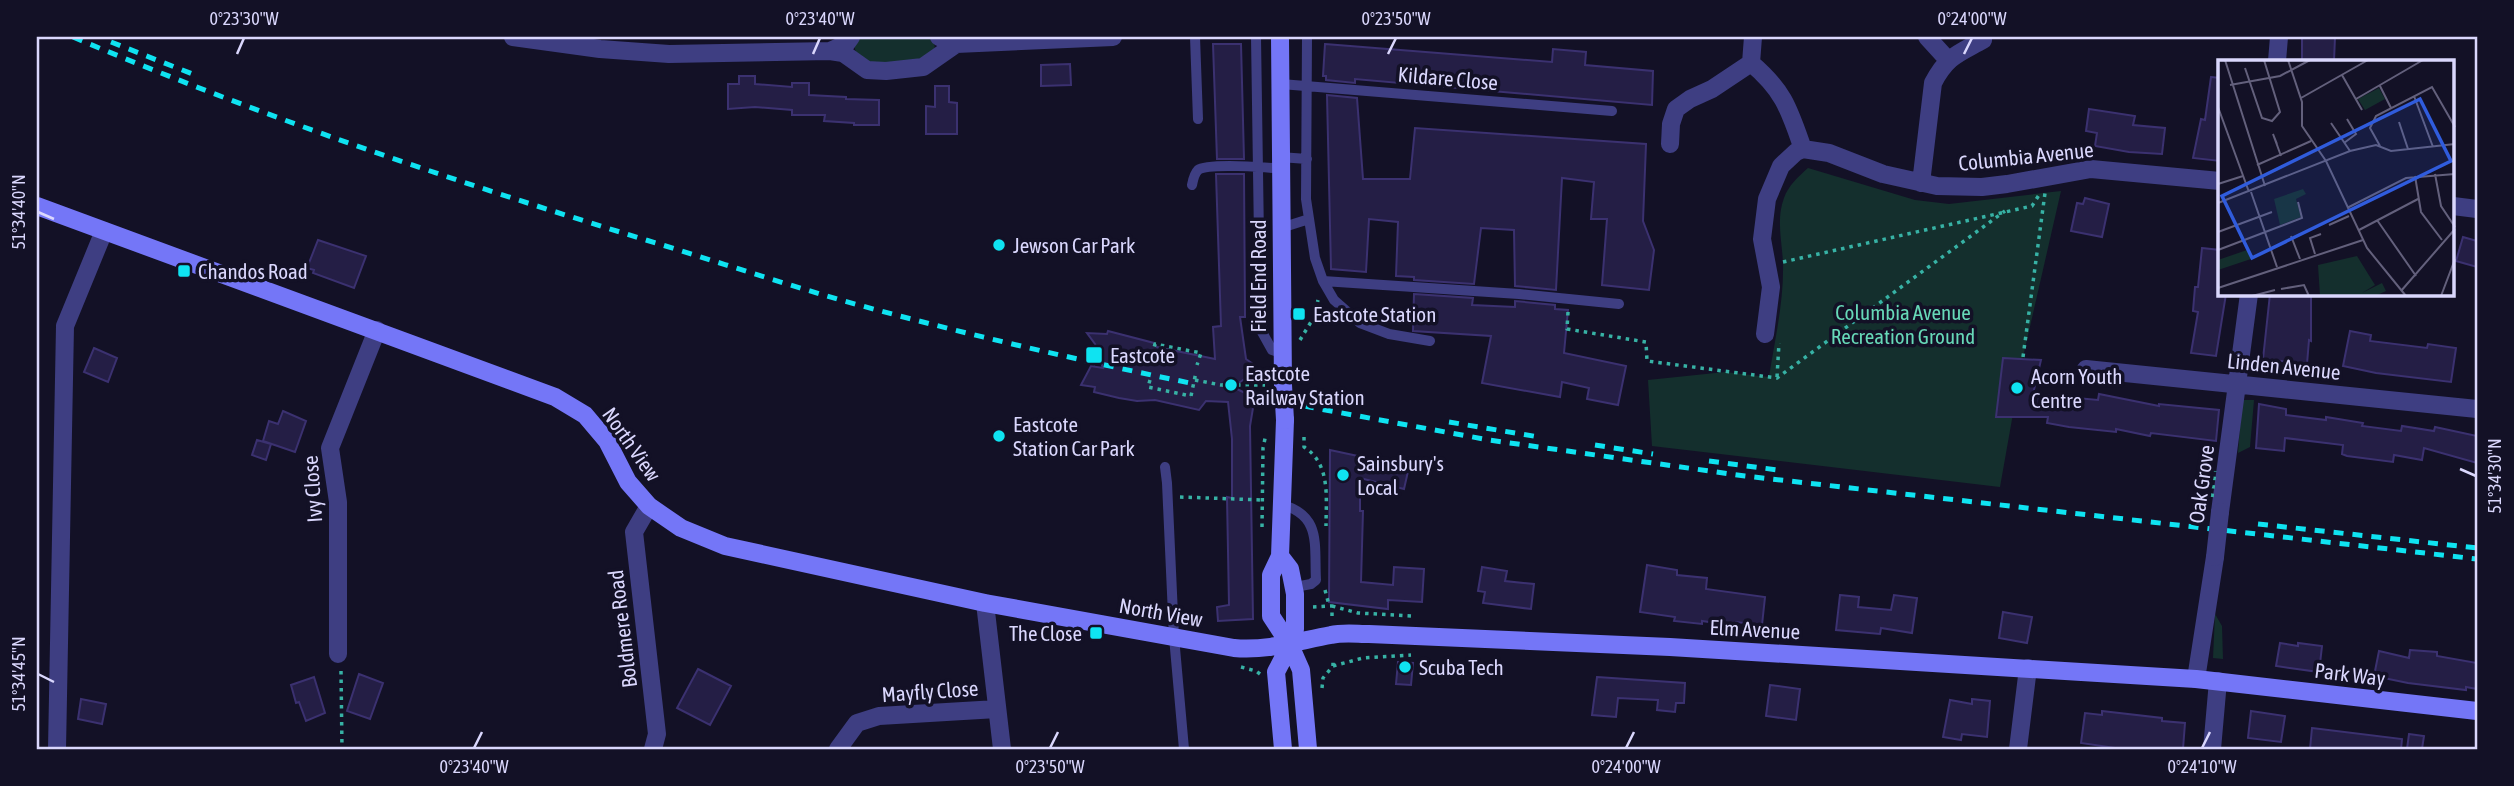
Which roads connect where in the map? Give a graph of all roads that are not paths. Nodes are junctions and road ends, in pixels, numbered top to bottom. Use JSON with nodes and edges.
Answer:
{"nodes":[{"id":1,"x":513,"y":37,"type":"edge"},
{"id":2,"x":851,"y":37,"type":"edge"},
{"id":3,"x":1113,"y":37,"type":"edge"},
{"id":4,"x":1195,"y":37,"type":"edge"},
{"id":5,"x":1256,"y":37,"type":"edge"},
{"id":6,"x":1280,"y":37,"type":"edge"},
{"id":7,"x":1307,"y":37,"type":"edge"},
{"id":8,"x":1753,"y":37,"type":"edge"},
{"id":9,"x":1927,"y":37,"type":"edge"},
{"id":10,"x":2279,"y":37,"type":"edge"},
{"id":11,"x":948,"y":40,"type":"edge"},
{"id":12,"x":1983,"y":40,"type":"dead end"},
{"id":13,"x":830,"y":51,"type":"junction"},
{"id":14,"x":1948,"y":60,"type":"junction"},
{"id":15,"x":2277,"y":60,"type":"edge"},
{"id":16,"x":1751,"y":63,"type":"junction"},
{"id":17,"x":1281,"y":84,"type":"junction"},
{"id":18,"x":1307,"y":85,"type":"junction"},
{"id":19,"x":1612,"y":111,"type":"dead end"},
{"id":20,"x":1198,"y":119,"type":"dead end"},
{"id":21,"x":1670,"y":144,"type":"dead end"},
{"id":22,"x":1803,"y":149,"type":"junction"},
{"id":23,"x":1307,"y":159,"type":"junction"},
{"id":24,"x":1280,"y":163,"type":"junction"},
{"id":25,"x":1258,"y":168,"type":"junction"},
{"id":26,"x":2218,"y":181,"type":"edge"},
{"id":27,"x":1921,"y":183,"type":"junction"},
{"id":28,"x":1192,"y":185,"type":"dead end"},
{"id":29,"x":37,"y":206,"type":"edge"},
{"id":30,"x":2454,"y":206,"type":"edge"},
{"id":31,"x":2477,"y":209,"type":"edge"},
{"id":32,"x":1309,"y":219,"type":"junction"},
{"id":33,"x":1281,"y":228,"type":"junction"},
{"id":34,"x":104,"y":231,"type":"junction"},
{"id":35,"x":1323,"y":281,"type":"junction"},
{"id":36,"x":2249,"y":296,"type":"edge"},
{"id":37,"x":1619,"y":304,"type":"dead end"},
{"id":38,"x":377,"y":330,"type":"junction"},
{"id":39,"x":1772,"y":337,"type":"road end"},
{"id":40,"x":1430,"y":341,"type":"dead end"},
{"id":41,"x":1281,"y":353,"type":"junction"},
{"id":42,"x":2086,"y":369,"type":"dead end"},
{"id":43,"x":2237,"y":384,"type":"junction"},
{"id":44,"x":2477,"y":409,"type":"edge"},
{"id":45,"x":1165,"y":467,"type":"dead end"},
{"id":46,"x":1271,"y":502,"type":"junction"},
{"id":47,"x":649,"y":506,"type":"junction"},
{"id":48,"x":1280,"y":556,"type":"junction"},
{"id":49,"x":1294,"y":587,"type":"junction"},
{"id":50,"x":985,"y":603,"type":"junction"},
{"id":51,"x":1174,"y":637,"type":"junction"},
{"id":52,"x":1290,"y":645,"type":"junction"},
{"id":53,"x":338,"y":654,"type":"road end"},
{"id":54,"x":2028,"y":668,"type":"junction"},
{"id":55,"x":2196,"y":679,"type":"junction"},
{"id":56,"x":2218,"y":681,"type":"junction"},
{"id":57,"x":997,"y":709,"type":"junction"},
{"id":58,"x":2477,"y":711,"type":"edge"},
{"id":59,"x":57,"y":749,"type":"edge"},
{"id":60,"x":653,"y":749,"type":"edge"},
{"id":61,"x":838,"y":749,"type":"edge"},
{"id":62,"x":1002,"y":749,"type":"edge"},
{"id":63,"x":1184,"y":749,"type":"edge"},
{"id":64,"x":1283,"y":749,"type":"edge"},
{"id":65,"x":1308,"y":749,"type":"edge"},
{"id":66,"x":2018,"y":749,"type":"edge"},
{"id":67,"x":2212,"y":749,"type":"edge"}],
"edges":[{"from":1,"to":13,"type":"street"},
{"from":2,"to":13,"type":"street"},
{"from":3,"to":11,"type":"street"},
{"from":4,"to":20,"type":"lane"},
{"from":5,"to":25,"type":"lane"},
{"from":6,"to":17,"type":"street","name":"Field End Road"},
{"from":7,"to":18,"type":"lane"},
{"from":8,"to":16,"type":"street"},
{"from":9,"to":14,"type":"street"},
{"from":10,"to":15,"type":"street"},
{"from":11,"to":13,"type":"street"},
{"from":12,"to":14,"type":"street"},
{"from":14,"to":27,"type":"street"},
{"from":16,"to":21,"type":"street"},
{"from":16,"to":22,"type":"street"},
{"from":17,"to":18,"type":"lane","name":"Kildare Close"},
{"from":17,"to":24,"type":"street","name":"Field End Road"},
{"from":18,"to":19,"type":"lane","name":"Kildare Close"},
{"from":18,"to":23,"type":"lane"},
{"from":22,"to":27,"type":"street","name":"Columbia Avenue"},
{"from":22,"to":39,"type":"street"},
{"from":23,"to":24,"type":"lane"},
{"from":23,"to":32,"type":"lane"},
{"from":24,"to":25,"type":"lane"},
{"from":24,"to":33,"type":"street","name":"Field End Road"},
{"from":25,"to":28,"type":"lane"},
{"from":25,"to":41,"type":"lane"},
{"from":26,"to":27,"type":"street","name":"Columbia Avenue"},
{"from":29,"to":34,"type":"street","name":"North View"},
{"from":30,"to":31,"type":"street"},
{"from":32,"to":33,"type":"lane"},
{"from":32,"to":35,"type":"lane"},
{"from":33,"to":41,"type":"street","name":"Field End Road"},
{"from":34,"to":38,"type":"street","name":"North View"},
{"from":34,"to":59,"type":"street"},
{"from":35,"to":37,"type":"lane"},
{"from":35,"to":40,"type":"lane"},
{"from":36,"to":43,"type":"street","name":"Oak Grove"},
{"from":38,"to":47,"type":"street","name":"North View"},
{"from":38,"to":53,"type":"street","name":"Ivy Close"},
{"from":41,"to":46,"type":"street","name":"Field End Road","bridge":true},
{"from":42,"to":43,"type":"street","name":"Linden Avenue"},
{"from":43,"to":44,"type":"street","name":"Linden Avenue"},
{"from":43,"to":55,"type":"street","name":"Oak Grove","bridge":true},
{"from":45,"to":51,"type":"lane"},
{"from":46,"to":48,"type":"street","name":"Field End Road"},
{"from":46,"to":49,"type":"lane"},
{"from":47,"to":50,"type":"street","name":"North View"},
{"from":47,"to":60,"type":"street","name":"Boldmere Road"},
{"from":48,"to":49,"type":"street","name":"Field End Road"},
{"from":48,"to":52,"type":"street","name":"Field End Road"},
{"from":49,"to":52,"type":"street","name":"Field End Road"},
{"from":50,"to":51,"type":"street","name":"North View"},
{"from":50,"to":57,"type":"street"},
{"from":51,"to":52,"type":"street","name":"North View"},
{"from":51,"to":63,"type":"lane"},
{"from":52,"to":54,"type":"street","name":"Elm Avenue"},
{"from":52,"to":64,"type":"street","name":"Field End Road"},
{"from":52,"to":65,"type":"street","name":"Field End Road"},
{"from":54,"to":55,"type":"street","name":"Elm Avenue"},
{"from":54,"to":66,"type":"street"},
{"from":55,"to":56,"type":"street","name":"Elm Avenue"},
{"from":56,"to":58,"type":"street","name":"Park Way"},
{"from":56,"to":67,"type":"street"},
{"from":57,"to":61,"type":"street","name":"Mayfly Close"},
{"from":57,"to":62,"type":"street"}]}
